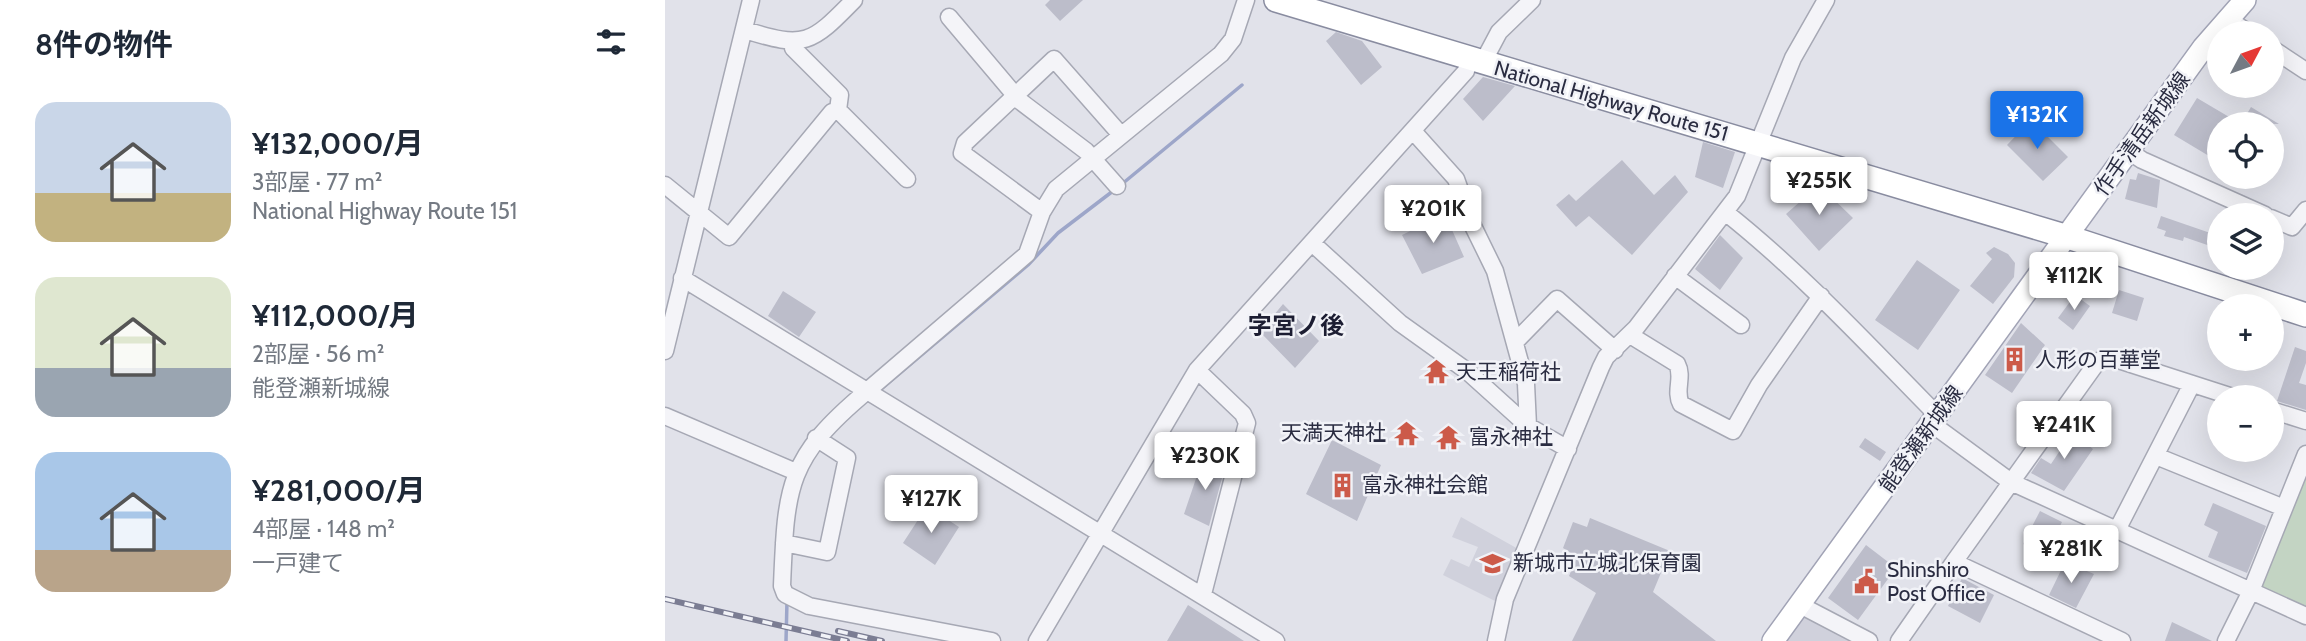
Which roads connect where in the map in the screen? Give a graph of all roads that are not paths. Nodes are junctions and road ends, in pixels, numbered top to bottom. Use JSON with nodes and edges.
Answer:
{"nodes":[{"id":1,"x":751,"y":0,"type":"edge"},
{"id":2,"x":854,"y":0,"type":"edge"},
{"id":3,"x":1246,"y":0,"type":"edge"},
{"id":4,"x":1276,"y":0,"type":"edge"},
{"id":5,"x":1532,"y":0,"type":"edge"},
{"id":6,"x":1826,"y":0,"type":"edge"},
{"id":7,"x":2245,"y":0,"type":"edge"},
{"id":8,"x":949,"y":17,"type":"dead end"},
{"id":9,"x":2227,"y":18,"type":"junction"},
{"id":10,"x":2231,"y":21,"type":"edge"},
{"id":11,"x":745,"y":30,"type":"junction"},
{"id":12,"x":792,"y":43,"type":"junction"},
{"id":13,"x":2284,"y":57,"type":"edge"},
{"id":14,"x":1476,"y":62,"type":"junction"},
{"id":15,"x":2306,"y":71,"type":"edge"},
{"id":16,"x":1015,"y":96,"type":"junction"},
{"id":17,"x":838,"y":110,"type":"junction"},
{"id":18,"x":1413,"y":131,"type":"junction"},
{"id":19,"x":1121,"y":135,"type":"junction"},
{"id":20,"x":1756,"y":143,"type":"junction"},
{"id":21,"x":2130,"y":152,"type":"junction"},
{"id":22,"x":1092,"y":158,"type":"junction"},
{"id":23,"x":907,"y":179,"type":"dead end"},
{"id":24,"x":665,"y":185,"type":"edge"},
{"id":25,"x":1117,"y":186,"type":"dead end"},
{"id":26,"x":2238,"y":203,"type":"edge"},
{"id":27,"x":2306,"y":210,"type":"edge"},
{"id":28,"x":698,"y":212,"type":"junction"},
{"id":29,"x":1042,"y":212,"type":"junction"},
{"id":30,"x":1725,"y":212,"type":"junction"},
{"id":31,"x":2284,"y":224,"type":"edge"},
{"id":32,"x":2068,"y":237,"type":"junction"},
{"id":33,"x":1312,"y":243,"type":"junction"},
{"id":34,"x":1675,"y":276,"type":"junction"},
{"id":35,"x":682,"y":278,"type":"junction"},
{"id":36,"x":1821,"y":296,"type":"junction"},
{"id":37,"x":2306,"y":315,"type":"edge"},
{"id":38,"x":1741,"y":326,"type":"dead end"},
{"id":39,"x":1630,"y":335,"type":"junction"},
{"id":40,"x":1516,"y":341,"type":"junction"},
{"id":41,"x":1615,"y":349,"type":"junction"},
{"id":42,"x":665,"y":351,"type":"edge"},
{"id":43,"x":1197,"y":370,"type":"junction"},
{"id":44,"x":2192,"y":384,"type":"junction"},
{"id":45,"x":2207,"y":389,"type":"edge"},
{"id":46,"x":872,"y":394,"type":"junction"},
{"id":47,"x":2284,"y":414,"type":"edge"},
{"id":48,"x":665,"y":416,"type":"edge"},
{"id":49,"x":1935,"y":420,"type":"junction"},
{"id":50,"x":2306,"y":421,"type":"edge"},
{"id":51,"x":1528,"y":426,"type":"junction"},
{"id":52,"x":821,"y":441,"type":"junction"},
{"id":53,"x":1568,"y":449,"type":"junction"},
{"id":54,"x":2306,"y":454,"type":"edge"},
{"id":55,"x":2156,"y":456,"type":"junction"},
{"id":56,"x":796,"y":472,"type":"junction"},
{"id":57,"x":2011,"y":482,"type":"junction"},
{"id":58,"x":2284,"y":508,"type":"junction"},
{"id":59,"x":2117,"y":530,"type":"junction"},
{"id":60,"x":1099,"y":533,"type":"junction"},
{"id":61,"x":788,"y":545,"type":"junction"},
{"id":62,"x":1954,"y":562,"type":"junction"},
{"id":63,"x":2251,"y":592,"type":"junction"},
{"id":64,"x":1203,"y":594,"type":"junction"},
{"id":65,"x":1800,"y":605,"type":"junction"},
{"id":66,"x":2306,"y":616,"type":"edge"},
{"id":67,"x":992,"y":641,"type":"edge"},
{"id":68,"x":1037,"y":641,"type":"edge"},
{"id":69,"x":1276,"y":641,"type":"edge"},
{"id":70,"x":1496,"y":641,"type":"edge"},
{"id":71,"x":1773,"y":641,"type":"edge"},
{"id":72,"x":1869,"y":641,"type":"edge"},
{"id":73,"x":1899,"y":641,"type":"edge"},
{"id":74,"x":2122,"y":641,"type":"edge"},
{"id":75,"x":2226,"y":641,"type":"edge"}],
"edges":[{"from":1,"to":11,"type":"street"},
{"from":2,"to":12,"type":"street"},
{"from":3,"to":19,"type":"street"},
{"from":4,"to":14,"type":"highway","name":"National Highway Route 151"},
{"from":5,"to":14,"type":"street"},
{"from":6,"to":20,"type":"street"},
{"from":7,"to":9,"type":"main road","name":"作手清岳新城線"},
{"from":8,"to":16,"type":"street"},
{"from":9,"to":10,"type":"street"},
{"from":9,"to":21,"type":"main road","name":"作手清岳新城線"},
{"from":11,"to":12,"type":"street"},
{"from":11,"to":28,"type":"street"},
{"from":12,"to":17,"type":"street"},
{"from":13,"to":15,"type":"street"},
{"from":14,"to":18,"type":"street"},
{"from":14,"to":20,"type":"highway","name":"National Highway Route 151"},
{"from":16,"to":19,"type":"street"},
{"from":16,"to":22,"type":"street"},
{"from":16,"to":29,"type":"street"},
{"from":17,"to":23,"type":"street"},
{"from":17,"to":28,"type":"street"},
{"from":18,"to":33,"type":"street"},
{"from":18,"to":40,"type":"street"},
{"from":19,"to":22,"type":"street"},
{"from":20,"to":30,"type":"street"},
{"from":20,"to":32,"type":"highway","name":"National Highway Route 151"},
{"from":21,"to":26,"type":"street"},
{"from":21,"to":32,"type":"main road","name":"作手清岳新城線"},
{"from":22,"to":25,"type":"street"},
{"from":22,"to":29,"type":"street"},
{"from":24,"to":28,"type":"street"},
{"from":27,"to":31,"type":"street"},
{"from":28,"to":35,"type":"street"},
{"from":29,"to":46,"type":"street"},
{"from":30,"to":34,"type":"street"},
{"from":30,"to":36,"type":"street"},
{"from":32,"to":37,"type":"highway","name":"National Highway Route 151"},
{"from":32,"to":49,"type":"main road","name":"能登瀬新城線"},
{"from":33,"to":43,"type":"street"},
{"from":33,"to":51,"type":"street"},
{"from":34,"to":38,"type":"street"},
{"from":34,"to":39,"type":"street"},
{"from":35,"to":42,"type":"street"},
{"from":35,"to":46,"type":"street"},
{"from":36,"to":39,"type":"street"},
{"from":36,"to":49,"type":"street"},
{"from":39,"to":41,"type":"street"},
{"from":40,"to":41,"type":"street"},
{"from":40,"to":51,"type":"street"},
{"from":41,"to":53,"type":"street"},
{"from":43,"to":60,"type":"street"},
{"from":43,"to":64,"type":"street"},
{"from":44,"to":45,"type":"street"},
{"from":44,"to":55,"type":"street"},
{"from":44,"to":57,"type":"street"},
{"from":46,"to":52,"type":"street"},
{"from":46,"to":60,"type":"street"},
{"from":47,"to":50,"type":"street"},
{"from":48,"to":56,"type":"street"},
{"from":49,"to":57,"type":"street"},
{"from":49,"to":65,"type":"main road","name":"能登瀬新城線"},
{"from":51,"to":53,"type":"street"},
{"from":52,"to":56,"type":"street"},
{"from":52,"to":61,"type":"street"},
{"from":53,"to":70,"type":"street"},
{"from":54,"to":58,"type":"street"},
{"from":55,"to":58,"type":"street"},
{"from":55,"to":59,"type":"street"},
{"from":56,"to":61,"type":"street"},
{"from":57,"to":59,"type":"street"},
{"from":57,"to":62,"type":"street"},
{"from":58,"to":63,"type":"street"},
{"from":59,"to":63,"type":"street"},
{"from":60,"to":64,"type":"street"},
{"from":60,"to":68,"type":"street"},
{"from":61,"to":67,"type":"street"},
{"from":62,"to":73,"type":"street"},
{"from":62,"to":74,"type":"street"},
{"from":63,"to":66,"type":"street"},
{"from":63,"to":75,"type":"street"},
{"from":64,"to":69,"type":"street"},
{"from":65,"to":71,"type":"main road","name":"能登瀬新城線"},
{"from":65,"to":72,"type":"street"}]}
